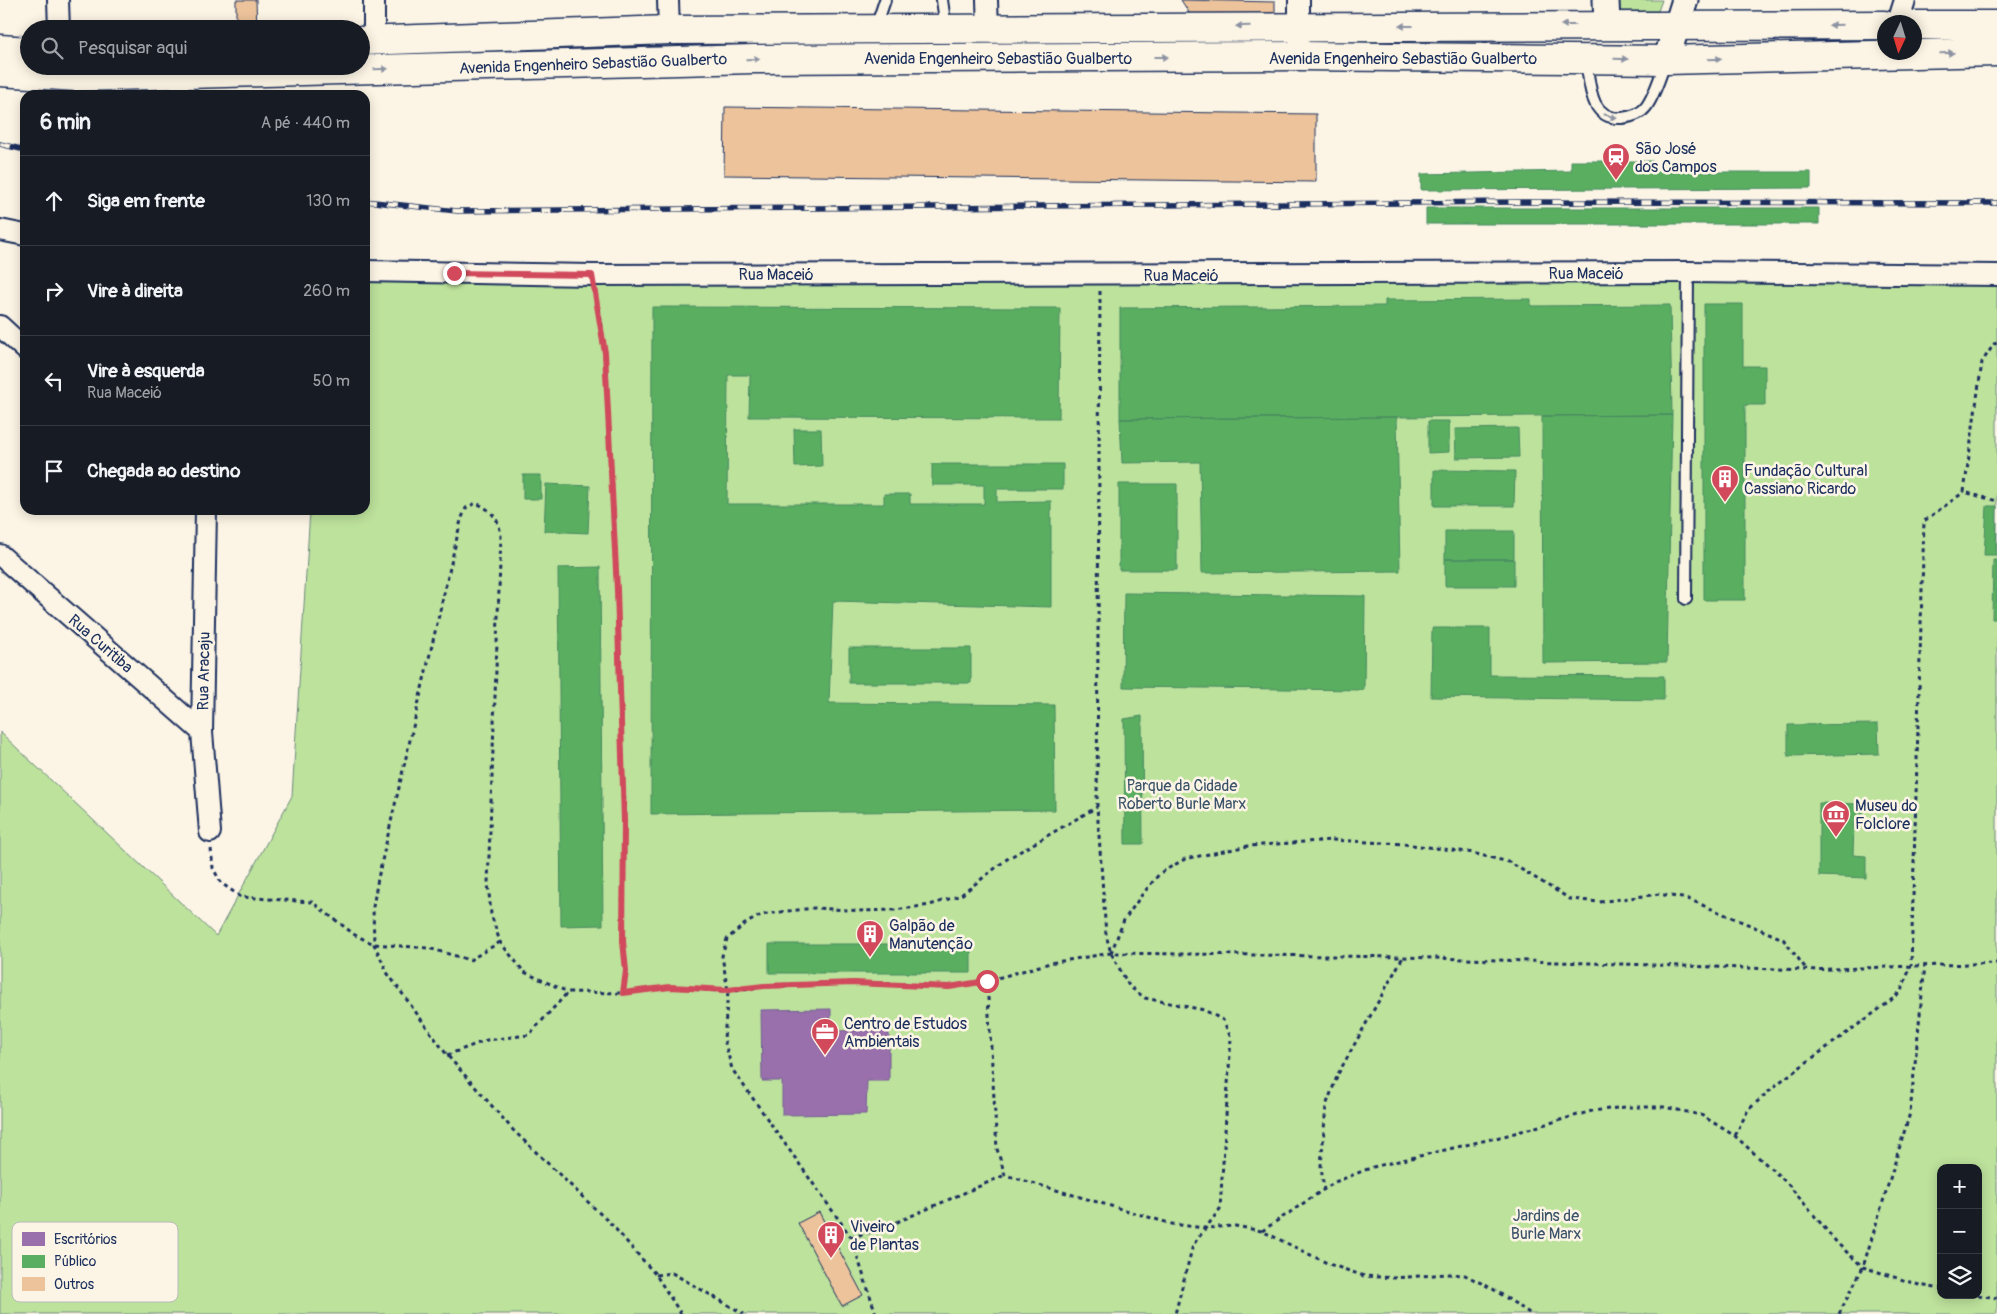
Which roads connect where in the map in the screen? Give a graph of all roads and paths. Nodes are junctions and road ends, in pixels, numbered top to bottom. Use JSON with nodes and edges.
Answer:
{"nodes":[{"id":1,"x":58,"y":0,"type":"edge"},
{"id":2,"x":374,"y":0,"type":"edge"},
{"id":3,"x":668,"y":0,"type":"edge"},
{"id":4,"x":885,"y":0,"type":"edge"},
{"id":5,"x":942,"y":0,"type":"edge"},
{"id":6,"x":987,"y":0,"type":"edge"},
{"id":7,"x":1685,"y":0,"type":"edge"},
{"id":8,"x":1905,"y":0,"type":"edge"},
{"id":9,"x":1606,"y":12,"type":"edge"},
{"id":10,"x":1299,"y":13,"type":"edge"},
{"id":11,"x":1900,"y":15,"type":"edge"},
{"id":12,"x":59,"y":20,"type":"edge"},
{"id":13,"x":1877,"y":25,"type":"edge"},
{"id":14,"x":1922,"y":25,"type":"edge"},
{"id":15,"x":1997,"y":25,"type":"edge"},
{"id":16,"x":370,"y":27,"type":"edge"},
{"id":17,"x":1677,"y":27,"type":"junction"},
{"id":18,"x":946,"y":29,"type":"junction"},
{"id":19,"x":988,"y":29,"type":"junction"},
{"id":20,"x":669,"y":30,"type":"junction"},
{"id":21,"x":875,"y":30,"type":"junction"},
{"id":22,"x":370,"y":41,"type":"edge"},
{"id":23,"x":0,"y":49,"type":"edge"},
{"id":24,"x":20,"y":50,"type":"edge"},
{"id":25,"x":1997,"y":52,"type":"edge"},
{"id":26,"x":1299,"y":56,"type":"junction"},
{"id":27,"x":1586,"y":59,"type":"junction"},
{"id":28,"x":1666,"y":60,"type":"junction"},
{"id":29,"x":370,"y":69,"type":"edge"},
{"id":30,"x":0,"y":72,"type":"edge"},
{"id":31,"x":20,"y":73,"type":"edge"},
{"id":32,"x":46,"y":75,"type":"edge"},
{"id":33,"x":152,"y":75,"type":"edge"},
{"id":34,"x":0,"y":230,"type":"edge"},
{"id":35,"x":20,"y":234,"type":"edge"},
{"id":36,"x":370,"y":270,"type":"edge"},
{"id":37,"x":1688,"y":272,"type":"junction"},
{"id":38,"x":592,"y":275,"type":"junction"},
{"id":39,"x":1100,"y":275,"type":"junction"},
{"id":40,"x":1997,"y":275,"type":"edge"},
{"id":41,"x":0,"y":326,"type":"edge"},
{"id":42,"x":1997,"y":343,"type":"edge"},
{"id":43,"x":20,"y":344,"type":"edge"},
{"id":44,"x":1964,"y":492,"type":"junction"},
{"id":45,"x":1997,"y":501,"type":"edge"},
{"id":46,"x":206,"y":515,"type":"edge"},
{"id":47,"x":0,"y":555,"type":"edge"},
{"id":48,"x":1686,"y":599,"type":"dead end"},
{"id":49,"x":202,"y":732,"type":"junction"},
{"id":50,"x":1097,"y":807,"type":"junction"},
{"id":51,"x":210,"y":832,"type":"joint"},
{"id":52,"x":500,"y":942,"type":"junction"},
{"id":53,"x":374,"y":944,"type":"junction"},
{"id":54,"x":1111,"y":953,"type":"junction"},
{"id":55,"x":1403,"y":957,"type":"junction"},
{"id":56,"x":1997,"y":963,"type":"edge"},
{"id":57,"x":1924,"y":965,"type":"junction"},
{"id":58,"x":1912,"y":966,"type":"junction"},
{"id":59,"x":1807,"y":970,"type":"junction"},
{"id":60,"x":987,"y":981,"type":"junction"},
{"id":61,"x":728,"y":990,"type":"junction"},
{"id":62,"x":568,"y":992,"type":"junction"},
{"id":63,"x":623,"y":993,"type":"junction"},
{"id":64,"x":447,"y":1055,"type":"junction"},
{"id":65,"x":1736,"y":1136,"type":"junction"},
{"id":66,"x":1005,"y":1175,"type":"junction"},
{"id":67,"x":1324,"y":1191,"type":"junction"},
{"id":68,"x":1205,"y":1228,"type":"junction"},
{"id":69,"x":1262,"y":1231,"type":"junction"},
{"id":70,"x":851,"y":1237,"type":"junction"},
{"id":71,"x":1863,"y":1267,"type":"junction"},
{"id":72,"x":656,"y":1275,"type":"junction"},
{"id":73,"x":1937,"y":1288,"type":"edge"},
{"id":74,"x":1982,"y":1296,"type":"edge"},
{"id":75,"x":1997,"y":1298,"type":"edge"},
{"id":76,"x":681,"y":1314,"type":"edge"},
{"id":77,"x":744,"y":1314,"type":"edge"},
{"id":78,"x":876,"y":1314,"type":"edge"},
{"id":79,"x":1175,"y":1314,"type":"edge"},
{"id":80,"x":1530,"y":1314,"type":"edge"},
{"id":81,"x":1839,"y":1314,"type":"edge"}],
"edges":[{"from":1,"to":12,"type":"street"},
{"from":2,"to":16,"type":"street"},
{"from":3,"to":20,"type":"street"},
{"from":4,"to":21,"type":"lane"},
{"from":5,"to":18,"type":"lane"},
{"from":6,"to":19,"type":"street"},
{"from":7,"to":17,"type":"street"},
{"from":8,"to":11,"type":"street"},
{"from":9,"to":10,"type":"main road","name":"Avenida Engenheiro Sebastião Gualberto","one_way":true},
{"from":9,"to":17,"type":"main road","name":"Avenida Engenheiro Sebastião Gualberto"},
{"from":10,"to":19,"type":"main road","name":"Avenida Engenheiro Sebastião Gualberto","one_way":true},
{"from":10,"to":26,"type":"street"},
{"from":13,"to":17,"type":"main road","name":"Avenida Engenheiro Sebastião Gualberto","one_way":true},
{"from":14,"to":15,"type":"main road"},
{"from":17,"to":28,"type":"street"},
{"from":18,"to":19,"type":"main road","name":"Avenida Engenheiro Sebastião Gualberto"},
{"from":18,"to":21,"type":"main road","name":"Avenida Engenheiro Sebastião Gualberto"},
{"from":20,"to":21,"type":"main road","name":"Avenida Engenheiro Sebastião Gualberto"},
{"from":20,"to":22,"type":"main road","name":"Avenida Engenheiro Sebastião Gualberto"},
{"from":23,"to":24,"type":"main road"},
{"from":28,"to":25,"type":"main road","name":"Avenida Engenheiro Sebastião Gualberto","one_way":true},
{"from":26,"to":27,"type":"main road","name":"Avenida Engenheiro Sebastião Gualberto"},
{"from":29,"to":26,"type":"main road","name":"Avenida Engenheiro Sebastião Gualberto","one_way":true},
{"from":27,"to":28,"type":"main road","name":"Avenida Engenheiro Sebastião Gualberto","one_way":true},
{"from":27,"to":28,"type":"lane","one_way":true},
{"from":30,"to":31,"type":"main road","name":"Avenida Engenheiro Sebastião Gualberto","one_way":true},
{"from":32,"to":33,"type":"main road","name":"Avenida Engenheiro Sebastião Gualberto","one_way":true},
{"from":34,"to":35,"type":"street"},
{"from":36,"to":38,"type":"street","name":"Rua Maceió"},
{"from":37,"to":39,"type":"street","name":"Rua Maceió"},
{"from":37,"to":40,"type":"street","name":"Rua Maceió"},
{"from":37,"to":48,"type":"lane"},
{"from":38,"to":39,"type":"street","name":"Rua Maceió"},
{"from":38,"to":63,"type":"path"},
{"from":39,"to":50,"type":"path"},
{"from":41,"to":43,"type":"street"},
{"from":42,"to":44,"type":"path"},
{"from":44,"to":45,"type":"path"},
{"from":44,"to":58,"type":"path"},
{"from":46,"to":49,"type":"street","name":"Rua Aracaju"},
{"from":47,"to":49,"type":"street","name":"Rua Curitiba"},
{"from":49,"to":51,"type":"street","name":"Rua Aracaju"},
{"from":50,"to":54,"type":"path"},
{"from":50,"to":61,"type":"path"},
{"from":51,"to":53,"type":"path"},
{"from":52,"to":53,"type":"path"},
{"from":52,"to":53,"type":"path"},
{"from":52,"to":62,"type":"path"},
{"from":53,"to":64,"type":"path"},
{"from":54,"to":55,"type":"path"},
{"from":54,"to":59,"type":"path"},
{"from":54,"to":60,"type":"path"},
{"from":54,"to":68,"type":"path"},
{"from":55,"to":59,"type":"path"},
{"from":55,"to":67,"type":"path"},
{"from":56,"to":57,"type":"path"},
{"from":57,"to":58,"type":"path"},
{"from":57,"to":71,"type":"path"},
{"from":58,"to":59,"type":"path"},
{"from":58,"to":65,"type":"path"},
{"from":60,"to":61,"type":"path"},
{"from":60,"to":66,"type":"path"},
{"from":61,"to":63,"type":"path"},
{"from":61,"to":70,"type":"path"},
{"from":62,"to":63,"type":"path"},
{"from":62,"to":64,"type":"path"},
{"from":64,"to":72,"type":"path"},
{"from":65,"to":67,"type":"path"},
{"from":65,"to":71,"type":"path"},
{"from":66,"to":68,"type":"path"},
{"from":66,"to":70,"type":"path"},
{"from":67,"to":69,"type":"path"},
{"from":68,"to":69,"type":"path"},
{"from":68,"to":79,"type":"path"},
{"from":69,"to":80,"type":"path"},
{"from":70,"to":78,"type":"path"},
{"from":71,"to":73,"type":"path"},
{"from":71,"to":81,"type":"path"},
{"from":72,"to":76,"type":"path"},
{"from":72,"to":77,"type":"path"},
{"from":74,"to":75,"type":"path"}]}
